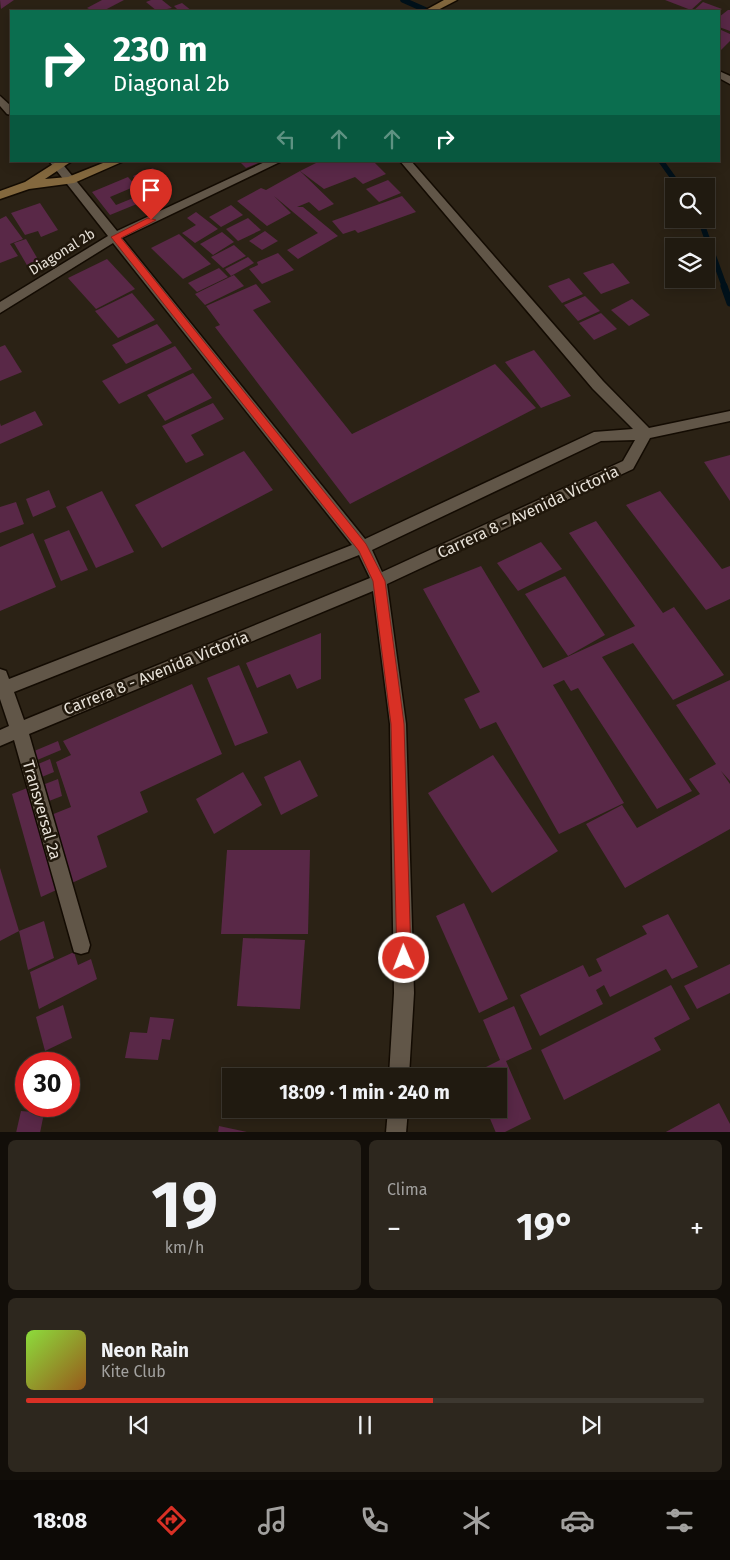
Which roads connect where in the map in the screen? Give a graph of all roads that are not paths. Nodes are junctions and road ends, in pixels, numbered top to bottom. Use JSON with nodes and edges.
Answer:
{"nodes":[{"id":1,"x":452,"y":0,"type":"edge"},
{"id":2,"x":432,"y":9,"type":"edge"},
{"id":3,"x":0,"y":99,"type":"edge"},
{"id":4,"x":10,"y":111,"type":"edge"},
{"id":5,"x":60,"y":162,"type":"edge"},
{"id":6,"x":116,"y":162,"type":"edge"},
{"id":7,"x":276,"y":162,"type":"edge"},
{"id":8,"x":406,"y":162,"type":"edge"},
{"id":9,"x":70,"y":180,"type":"junction"},
{"id":10,"x":27,"y":185,"type":"junction"},
{"id":11,"x":0,"y":195,"type":"edge"},
{"id":12,"x":115,"y":237,"type":"junction"},
{"id":13,"x":0,"y":308,"type":"edge"},
{"id":14,"x":730,"y":416,"type":"edge"},
{"id":15,"x":646,"y":434,"type":"junction"},
{"id":16,"x":362,"y":548,"type":"junction"},
{"id":17,"x":379,"y":581,"type":"junction"},
{"id":18,"x":2,"y":685,"type":"edge"},
{"id":19,"x":19,"y":730,"type":"junction"},
{"id":20,"x":0,"y":738,"type":"edge"},
{"id":21,"x":81,"y":945,"type":"dead end"},
{"id":22,"x":400,"y":1068,"type":"edge"},
{"id":23,"x":397,"y":1118,"type":"edge"},
{"id":24,"x":396,"y":1132,"type":"edge"}],
"edges":[{"from":1,"to":2,"type":"street"},
{"from":3,"to":4,"type":"street"},
{"from":5,"to":9,"type":"street"},
{"from":5,"to":10,"type":"street"},
{"from":6,"to":9,"type":"street"},
{"from":7,"to":12,"type":"street","name":"Diagonal 2b"},
{"from":8,"to":15,"type":"street"},
{"from":9,"to":10,"type":"street"},
{"from":9,"to":12,"type":"street"},
{"from":10,"to":11,"type":"street"},
{"from":12,"to":13,"type":"street","name":"Diagonal 2b"},
{"from":12,"to":16,"type":"street"},
{"from":14,"to":15,"type":"street"},
{"from":15,"to":16,"type":"street"},
{"from":15,"to":17,"type":"street","name":"Carrera 8 - Avenida Victoria"},
{"from":16,"to":17,"type":"street"},
{"from":16,"to":18,"type":"street"},
{"from":17,"to":19,"type":"street","name":"Carrera 8 - Avenida Victoria"},
{"from":17,"to":22,"type":"street"},
{"from":18,"to":19,"type":"street","name":"Transversal 2a"},
{"from":19,"to":20,"type":"street","name":"Carrera 8 - Avenida Victoria"},
{"from":19,"to":21,"type":"street","name":"Transversal 2a"},
{"from":23,"to":24,"type":"street"}]}
